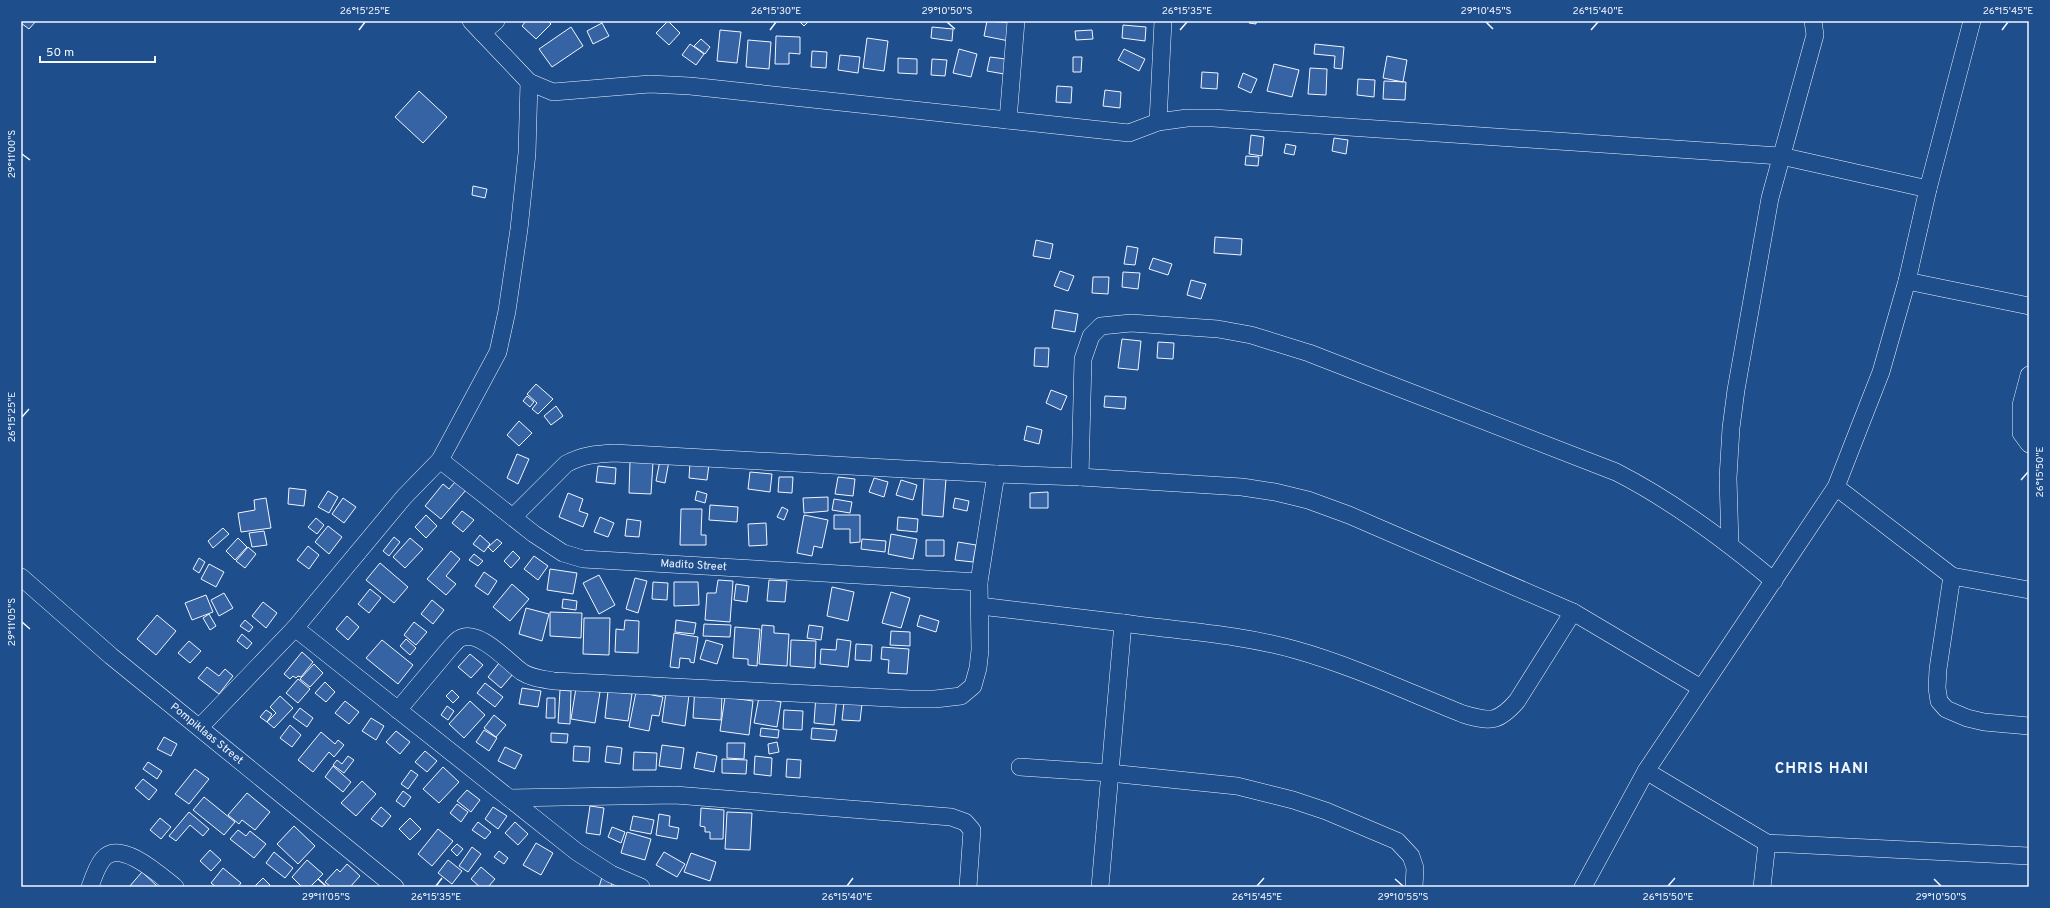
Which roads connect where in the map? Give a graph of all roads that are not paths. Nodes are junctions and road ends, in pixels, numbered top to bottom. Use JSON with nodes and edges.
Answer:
{"nodes":[{"id":1,"x":496,"y":21,"type":"edge"},
{"id":2,"x":1016,"y":21,"type":"edge"},
{"id":3,"x":1163,"y":21,"type":"edge"},
{"id":4,"x":1813,"y":21,"type":"edge"},
{"id":5,"x":1972,"y":21,"type":"edge"},
{"id":6,"x":476,"y":27,"type":"edge"},
{"id":7,"x":529,"y":82,"type":"junction"},
{"id":8,"x":1008,"y":120,"type":"junction"},
{"id":9,"x":1158,"y":122,"type":"junction"},
{"id":10,"x":1781,"y":156,"type":"junction"},
{"id":11,"x":1928,"y":189,"type":"junction"},
{"id":12,"x":1907,"y":281,"type":"junction"},
{"id":13,"x":2029,"y":306,"type":"edge"},
{"id":14,"x":2029,"y":375,"type":"edge"},
{"id":15,"x":2029,"y":444,"type":"edge"},
{"id":16,"x":440,"y":460,"type":"junction"},
{"id":17,"x":996,"y":474,"type":"junction"},
{"id":18,"x":1080,"y":477,"type":"junction"},
{"id":19,"x":1836,"y":487,"type":"junction"},
{"id":20,"x":513,"y":517,"type":"junction"},
{"id":21,"x":1730,"y":544,"type":"junction"},
{"id":22,"x":1952,"y":576,"type":"junction"},
{"id":23,"x":21,"y":577,"type":"edge"},
{"id":24,"x":1774,"y":581,"type":"junction"},
{"id":25,"x":979,"y":582,"type":"junction"},
{"id":26,"x":2029,"y":590,"type":"edge"},
{"id":27,"x":980,"y":606,"type":"junction"},
{"id":28,"x":1573,"y":612,"type":"junction"},
{"id":29,"x":1123,"y":623,"type":"junction"},
{"id":30,"x":295,"y":628,"type":"junction"},
{"id":31,"x":1700,"y":688,"type":"junction"},
{"id":32,"x":398,"y":710,"type":"junction"},
{"id":33,"x":2029,"y":726,"type":"edge"},
{"id":34,"x":200,"y":727,"type":"junction"},
{"id":35,"x":1020,"y":767,"type":"dead end"},
{"id":36,"x":1646,"y":771,"type":"junction"},
{"id":37,"x":1110,"y":773,"type":"junction"},
{"id":38,"x":509,"y":798,"type":"junction"},
{"id":39,"x":1767,"y":843,"type":"junction"},
{"id":40,"x":2029,"y":856,"type":"edge"},
{"id":41,"x":90,"y":887,"type":"edge"},
{"id":42,"x":174,"y":887,"type":"edge"},
{"id":43,"x":395,"y":887,"type":"edge"},
{"id":44,"x":641,"y":887,"type":"edge"},
{"id":45,"x":968,"y":887,"type":"edge"},
{"id":46,"x":1100,"y":887,"type":"edge"},
{"id":47,"x":1414,"y":887,"type":"edge"},
{"id":48,"x":1582,"y":887,"type":"edge"},
{"id":49,"x":1762,"y":887,"type":"edge"}],
"edges":[{"from":1,"to":6,"type":"street"},
{"from":2,"to":8,"type":"street"},
{"from":3,"to":9,"type":"street"},
{"from":4,"to":10,"type":"street"},
{"from":5,"to":11,"type":"street"},
{"from":6,"to":7,"type":"street"},
{"from":7,"to":8,"type":"street"},
{"from":7,"to":16,"type":"street"},
{"from":8,"to":9,"type":"street"},
{"from":9,"to":10,"type":"street"},
{"from":10,"to":11,"type":"street"},
{"from":10,"to":21,"type":"street"},
{"from":11,"to":12,"type":"street"},
{"from":12,"to":13,"type":"street"},
{"from":12,"to":19,"type":"street"},
{"from":14,"to":15,"type":"street"},
{"from":16,"to":20,"type":"street","name":"Madito Street"},
{"from":16,"to":30,"type":"street"},
{"from":17,"to":18,"type":"street"},
{"from":17,"to":20,"type":"street"},
{"from":17,"to":25,"type":"street"},
{"from":18,"to":21,"type":"street"},
{"from":18,"to":28,"type":"street"},
{"from":19,"to":22,"type":"street"},
{"from":19,"to":24,"type":"street"},
{"from":20,"to":25,"type":"street","name":"Madito Street"},
{"from":21,"to":24,"type":"street"},
{"from":22,"to":26,"type":"street"},
{"from":22,"to":33,"type":"street"},
{"from":23,"to":34,"type":"street","name":"Pompiklaas Street"},
{"from":24,"to":31,"type":"street"},
{"from":25,"to":27,"type":"street"},
{"from":27,"to":29,"type":"street"},
{"from":27,"to":32,"type":"street"},
{"from":28,"to":29,"type":"street"},
{"from":28,"to":31,"type":"street"},
{"from":29,"to":37,"type":"street"},
{"from":30,"to":32,"type":"street"},
{"from":30,"to":34,"type":"street"},
{"from":31,"to":36,"type":"street"},
{"from":32,"to":38,"type":"street"},
{"from":34,"to":43,"type":"street","name":"Pompiklaas Street"},
{"from":35,"to":37,"type":"street"},
{"from":36,"to":39,"type":"street"},
{"from":36,"to":48,"type":"street"},
{"from":37,"to":46,"type":"street"},
{"from":37,"to":47,"type":"street"},
{"from":38,"to":44,"type":"street"},
{"from":38,"to":45,"type":"street"},
{"from":39,"to":40,"type":"street"},
{"from":39,"to":49,"type":"street"},
{"from":41,"to":42,"type":"street"}]}
